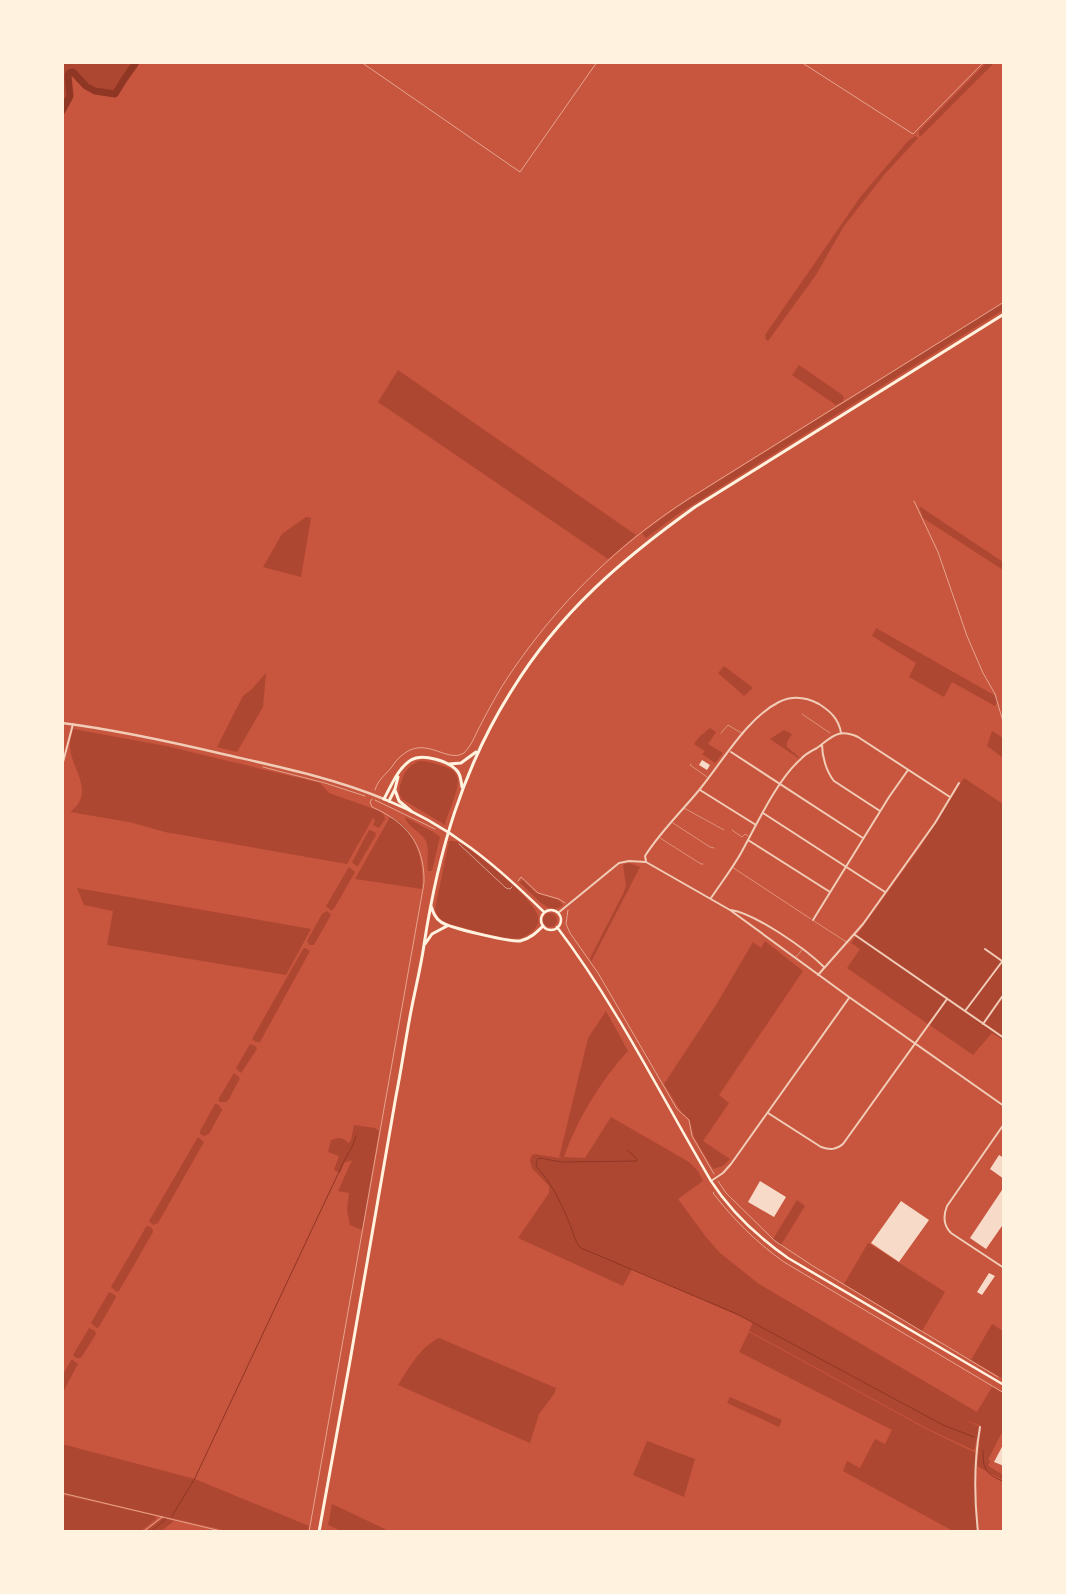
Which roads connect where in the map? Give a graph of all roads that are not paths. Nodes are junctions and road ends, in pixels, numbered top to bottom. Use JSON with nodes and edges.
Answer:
{"nodes":[{"id":1,"x":1004,"y":314,"type":"edge"},
{"id":2,"x":802,"y":714,"type":"dead end"},
{"id":3,"x":62,"y":723,"type":"edge"},
{"id":4,"x":73,"y":724,"type":"junction"},
{"id":5,"x":841,"y":732,"type":"junction"},
{"id":6,"x":721,"y":733,"type":"dead end"},
{"id":7,"x":830,"y":733,"type":"dead end"},
{"id":8,"x":743,"y":734,"type":"junction"},
{"id":9,"x":822,"y":744,"type":"junction"},
{"id":10,"x":815,"y":749,"type":"junction"},
{"id":11,"x":479,"y":750,"type":"junction"},
{"id":12,"x":730,"y":751,"type":"junction"},
{"id":13,"x":822,"y":754,"type":"junction"},
{"id":14,"x":448,"y":764,"type":"junction"},
{"id":15,"x":691,"y":764,"type":"dead end"},
{"id":16,"x":62,"y":766,"type":"edge"},
{"id":17,"x":909,"y":770,"type":"junction"},
{"id":18,"x":400,"y":772,"type":"junction"},
{"id":19,"x":708,"y":778,"type":"junction"},
{"id":20,"x":959,"y":783,"type":"dead end"},
{"id":21,"x":780,"y":784,"type":"junction"},
{"id":22,"x":462,"y":787,"type":"junction"},
{"id":23,"x":395,"y":789,"type":"junction"},
{"id":24,"x":700,"y":790,"type":"junction"},
{"id":25,"x":950,"y":797,"type":"junction"},
{"id":26,"x":384,"y":799,"type":"junction"},
{"id":27,"x":389,"y":801,"type":"junction"},
{"id":28,"x":684,"y":808,"type":"junction"},
{"id":29,"x":410,"y":811,"type":"junction"},
{"id":30,"x":880,"y":811,"type":"junction"},
{"id":31,"x":763,"y":812,"type":"junction"},
{"id":32,"x":672,"y":823,"type":"junction"},
{"id":33,"x":756,"y":825,"type":"junction"},
{"id":34,"x":724,"y":830,"type":"dead end"},
{"id":35,"x":732,"y":830,"type":"dead end"},
{"id":36,"x":659,"y":837,"type":"junction"},
{"id":37,"x":748,"y":838,"type":"junction"},
{"id":38,"x":863,"y":838,"type":"junction"},
{"id":39,"x":714,"y":848,"type":"dead end"},
{"id":40,"x":646,"y":862,"type":"junction"},
{"id":41,"x":704,"y":864,"type":"dead end"},
{"id":42,"x":846,"y":866,"type":"junction"},
{"id":43,"x":732,"y":867,"type":"junction"},
{"id":44,"x":830,"y":892,"type":"junction"},
{"id":45,"x":885,"y":892,"type":"junction"},
{"id":46,"x":711,"y":898,"type":"junction"},
{"id":47,"x":431,"y":905,"type":"junction"},
{"id":48,"x":730,"y":910,"type":"junction"},
{"id":49,"x":544,"y":912,"type":"junction"},
{"id":50,"x":558,"y":913,"type":"junction"},
{"id":51,"x":752,"y":918,"type":"junction"},
{"id":52,"x":812,"y":920,"type":"junction"},
{"id":53,"x":749,"y":923,"type":"junction"},
{"id":54,"x":447,"y":926,"type":"junction"},
{"id":55,"x":543,"y":926,"type":"junction"},
{"id":56,"x":557,"y":927,"type":"junction"},
{"id":57,"x":855,"y":935,"type":"junction"},
{"id":58,"x":848,"y":943,"type":"junction"},
{"id":59,"x":424,"y":946,"type":"junction"},
{"id":60,"x":803,"y":949,"type":"junction"},
{"id":61,"x":986,"y":949,"type":"dead end"},
{"id":62,"x":796,"y":958,"type":"junction"},
{"id":63,"x":1003,"y":961,"type":"edge"},
{"id":64,"x":824,"y":966,"type":"junction"},
{"id":65,"x":818,"y":975,"type":"junction"},
{"id":66,"x":1004,"y":994,"type":"edge"},
{"id":67,"x":850,"y":997,"type":"junction"},
{"id":68,"x":947,"y":999,"type":"junction"},
{"id":69,"x":965,"y":1011,"type":"junction"},
{"id":70,"x":983,"y":1024,"type":"junction"},
{"id":71,"x":1004,"y":1038,"type":"edge"},
{"id":72,"x":915,"y":1044,"type":"junction"},
{"id":73,"x":1004,"y":1106,"type":"edge"},
{"id":74,"x":768,"y":1113,"type":"junction"},
{"id":75,"x":1004,"y":1124,"type":"edge"},
{"id":76,"x":711,"y":1181,"type":"junction"},
{"id":77,"x":1004,"y":1268,"type":"edge"},
{"id":78,"x":1003,"y":1384,"type":"edge"},
{"id":79,"x":980,"y":1426,"type":"dead end"},
{"id":80,"x":319,"y":1532,"type":"edge"},
{"id":81,"x":978,"y":1532,"type":"edge"}],
"edges":[{"from":1,"to":11,"type":"main road"},
{"from":2,"to":7,"type":"lane"},
{"from":3,"to":4,"type":"street"},
{"from":4,"to":16,"type":"street"},
{"from":4,"to":26,"type":"street"},
{"from":5,"to":8,"type":"street"},
{"from":5,"to":9,"type":"street"},
{"from":5,"to":17,"type":"street"},
{"from":6,"to":8,"type":"lane"},
{"from":8,"to":12,"type":"street"},
{"from":9,"to":10,"type":"street"},
{"from":9,"to":13,"type":"street"},
{"from":10,"to":13,"type":"street"},
{"from":10,"to":21,"type":"street"},
{"from":11,"to":14,"type":"main road"},
{"from":11,"to":22,"type":"main road"},
{"from":12,"to":19,"type":"street"},
{"from":12,"to":21,"type":"street"},
{"from":13,"to":30,"type":"street"},
{"from":14,"to":18,"type":"main road"},
{"from":14,"to":22,"type":"main road"},
{"from":15,"to":19,"type":"lane"},
{"from":17,"to":25,"type":"street"},
{"from":17,"to":30,"type":"street"},
{"from":18,"to":23,"type":"main road"},
{"from":18,"to":26,"type":"main road"},
{"from":19,"to":24,"type":"street"},
{"from":20,"to":25,"type":"street"},
{"from":21,"to":31,"type":"street"},
{"from":21,"to":38,"type":"street"},
{"from":22,"to":47,"type":"main road"},
{"from":23,"to":27,"type":"main road"},
{"from":23,"to":29,"type":"main road"},
{"from":24,"to":28,"type":"street"},
{"from":24,"to":33,"type":"street"},
{"from":25,"to":45,"type":"street"},
{"from":26,"to":27,"type":"main road"},
{"from":27,"to":29,"type":"main road"},
{"from":28,"to":32,"type":"street"},
{"from":28,"to":34,"type":"lane"},
{"from":29,"to":49,"type":"main road"},
{"from":30,"to":38,"type":"street"},
{"from":31,"to":33,"type":"street"},
{"from":31,"to":42,"type":"street"},
{"from":32,"to":36,"type":"street"},
{"from":32,"to":39,"type":"lane"},
{"from":33,"to":37,"type":"street"},
{"from":35,"to":37,"type":"lane"},
{"from":36,"to":40,"type":"street"},
{"from":36,"to":41,"type":"lane"},
{"from":37,"to":43,"type":"street"},
{"from":37,"to":44,"type":"street"},
{"from":38,"to":42,"type":"street"},
{"from":40,"to":46,"type":"street"},
{"from":40,"to":50,"type":"street"},
{"from":42,"to":44,"type":"street"},
{"from":42,"to":45,"type":"street"},
{"from":43,"to":46,"type":"street"},
{"from":43,"to":52,"type":"lane"},
{"from":44,"to":52,"type":"street"},
{"from":45,"to":57,"type":"street"},
{"from":46,"to":48,"type":"street"},
{"from":47,"to":54,"type":"main road"},
{"from":47,"to":59,"type":"main road"},
{"from":48,"to":51,"type":"street"},
{"from":48,"to":53,"type":"street"},
{"from":49,"to":50,"type":"main road"},
{"from":49,"to":55,"type":"main road"},
{"from":50,"to":56,"type":"main road"},
{"from":51,"to":53,"type":"street"},
{"from":51,"to":60,"type":"street"},
{"from":52,"to":58,"type":"lane"},
{"from":53,"to":62,"type":"street"},
{"from":54,"to":55,"type":"main road"},
{"from":54,"to":59,"type":"main road"},
{"from":55,"to":56,"type":"main road"},
{"from":56,"to":76,"type":"main road"},
{"from":57,"to":58,"type":"street"},
{"from":57,"to":68,"type":"street"},
{"from":58,"to":64,"type":"street"},
{"from":59,"to":80,"type":"main road"},
{"from":60,"to":62,"type":"lane"},
{"from":60,"to":64,"type":"street"},
{"from":61,"to":63,"type":"street"},
{"from":62,"to":65,"type":"street"},
{"from":63,"to":69,"type":"street"},
{"from":64,"to":65,"type":"street"},
{"from":65,"to":67,"type":"street"},
{"from":66,"to":70,"type":"street"},
{"from":67,"to":72,"type":"street"},
{"from":67,"to":74,"type":"street"},
{"from":68,"to":69,"type":"street"},
{"from":68,"to":72,"type":"street"},
{"from":69,"to":70,"type":"street"},
{"from":70,"to":71,"type":"street"},
{"from":72,"to":73,"type":"street"},
{"from":72,"to":74,"type":"street"},
{"from":74,"to":76,"type":"street"},
{"from":75,"to":77,"type":"street"},
{"from":76,"to":78,"type":"main road"},
{"from":79,"to":81,"type":"street"}]}
